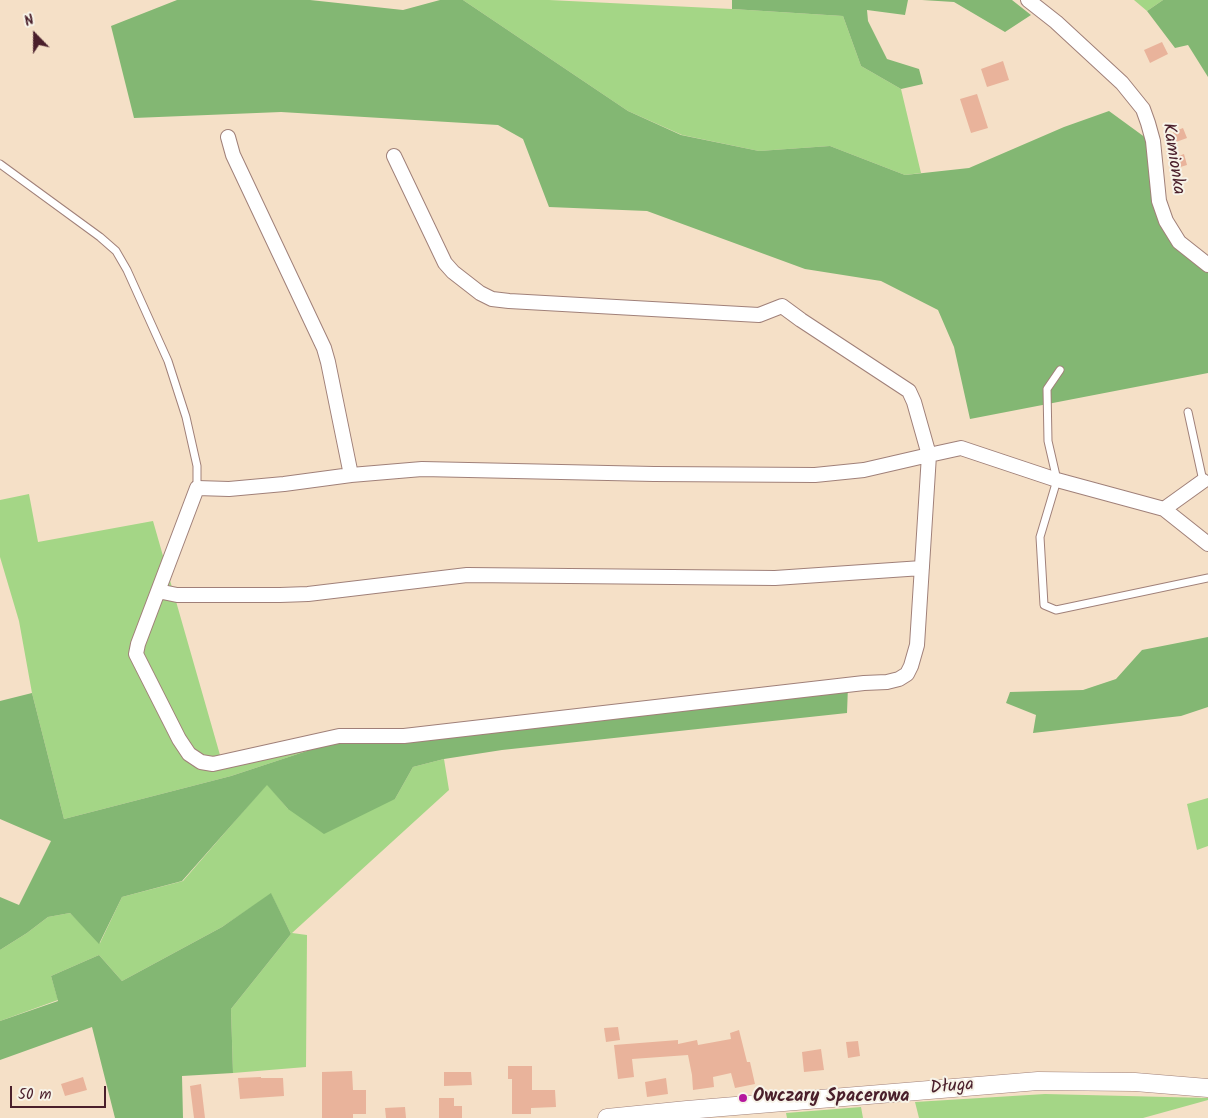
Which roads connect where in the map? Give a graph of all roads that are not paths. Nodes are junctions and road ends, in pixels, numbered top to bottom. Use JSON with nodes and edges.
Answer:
{"nodes":[{"id":1,"x":1028,"y":0,"type":"edge"},
{"id":2,"x":228,"y":137,"type":"dead end"},
{"id":3,"x":394,"y":156,"type":"dead end"},
{"id":4,"x":0,"y":164,"type":"edge"},
{"id":5,"x":1208,"y":266,"type":"edge"},
{"id":6,"x":1060,"y":370,"type":"dead end"},
{"id":7,"x":1188,"y":412,"type":"dead end"},
{"id":8,"x":929,"y":455,"type":"junction"},
{"id":9,"x":350,"y":475,"type":"junction"},
{"id":10,"x":1057,"y":480,"type":"junction"},
{"id":11,"x":1203,"y":481,"type":"joint"},
{"id":12,"x":197,"y":488,"type":"junction"},
{"id":13,"x":1164,"y":509,"type":"junction"},
{"id":14,"x":1208,"y":544,"type":"edge"},
{"id":15,"x":922,"y":568,"type":"junction"},
{"id":16,"x":1208,"y":578,"type":"edge"},
{"id":17,"x":158,"y":591,"type":"junction"},
{"id":18,"x":1208,"y":1088,"type":"edge"},
{"id":19,"x":687,"y":1114,"type":"edge"},
{"id":20,"x":607,"y":1118,"type":"edge"}],
"edges":[{"from":1,"to":5,"type":"street","name":"Kamionka"},
{"from":2,"to":9,"type":"street"},
{"from":3,"to":8,"type":"street"},
{"from":4,"to":12,"type":"lane"},
{"from":6,"to":10,"type":"lane"},
{"from":7,"to":11,"type":"lane"},
{"from":8,"to":9,"type":"street"},
{"from":8,"to":10,"type":"street"},
{"from":8,"to":15,"type":"street"},
{"from":9,"to":12,"type":"street"},
{"from":10,"to":13,"type":"street"},
{"from":10,"to":16,"type":"lane"},
{"from":11,"to":13,"type":"street"},
{"from":12,"to":17,"type":"street"},
{"from":13,"to":14,"type":"street"},
{"from":15,"to":17,"type":"street"},
{"from":15,"to":17,"type":"street"},
{"from":18,"to":19,"type":"street","name":"Długa"},
{"from":19,"to":20,"type":"street","name":"Długa"}]}
